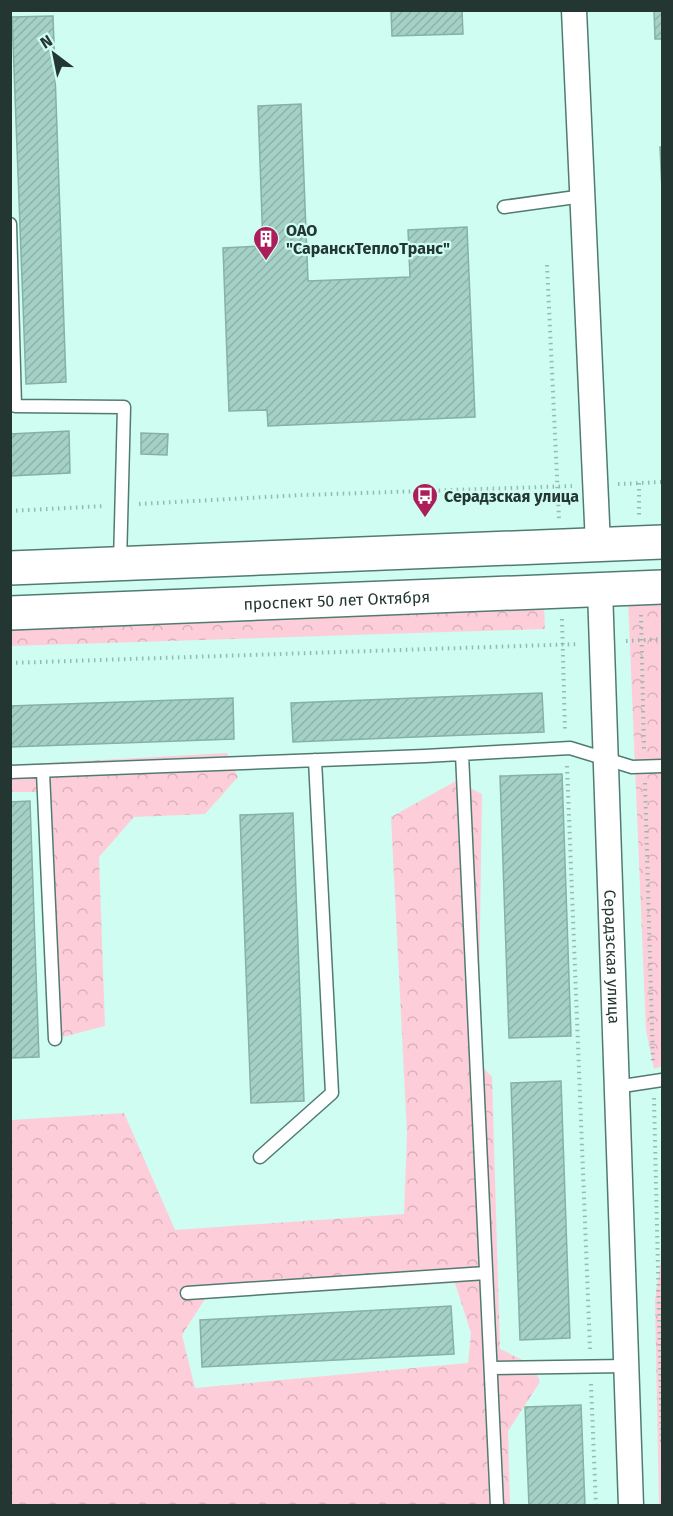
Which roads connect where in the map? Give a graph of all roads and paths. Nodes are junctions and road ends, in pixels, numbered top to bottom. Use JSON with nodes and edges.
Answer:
{"nodes":[{"id":1,"x":574,"y":10,"type":"edge"},
{"id":2,"x":583,"y":196,"type":"junction"},
{"id":3,"x":504,"y":207,"type":"dead end"},
{"id":4,"x":10,"y":224,"type":"edge"},
{"id":5,"x":547,"y":265,"type":"dead end"},
{"id":6,"x":13,"y":406,"type":"edge"},
{"id":7,"x":663,"y":482,"type":"edge"},
{"id":8,"x":596,"y":485,"type":"junction"},
{"id":9,"x":558,"y":486,"type":"junction"},
{"id":10,"x":122,"y":505,"type":"junction"},
{"id":11,"x":10,"y":511,"type":"edge"},
{"id":12,"x":663,"y":542,"type":"edge"},
{"id":13,"x":598,"y":544,"type":"junction"},
{"id":14,"x":559,"y":546,"type":"junction"},
{"id":15,"x":120,"y":564,"type":"junction"},
{"id":16,"x":10,"y":568,"type":"edge"},
{"id":17,"x":663,"y":586,"type":"edge"},
{"id":18,"x":600,"y":589,"type":"junction"},
{"id":19,"x":561,"y":591,"type":"junction"},
{"id":20,"x":10,"y":613,"type":"edge"},
{"id":21,"x":663,"y":639,"type":"edge"},
{"id":22,"x":642,"y":640,"type":"junction"},
{"id":23,"x":601,"y":643,"type":"junction"},
{"id":24,"x":562,"y":645,"type":"junction"},
{"id":25,"x":10,"y":663,"type":"edge"},
{"id":26,"x":566,"y":748,"type":"junction"},
{"id":27,"x":462,"y":754,"type":"junction"},
{"id":28,"x":605,"y":759,"type":"junction"},
{"id":29,"x":315,"y":760,"type":"junction"},
{"id":30,"x":645,"y":766,"type":"junction"},
{"id":31,"x":663,"y":766,"type":"edge"},
{"id":32,"x":10,"y":772,"type":"edge"},
{"id":33,"x":43,"y":772,"type":"junction"},
{"id":34,"x":54,"y":1038,"type":"dead end"},
{"id":35,"x":658,"y":1080,"type":"edge"},
{"id":36,"x":616,"y":1087,"type":"junction"},
{"id":37,"x":260,"y":1157,"type":"dead end"},
{"id":38,"x":486,"y":1273,"type":"junction"},
{"id":39,"x":187,"y":1293,"type":"dead end"},
{"id":40,"x":590,"y":1366,"type":"junction"},
{"id":41,"x":626,"y":1366,"type":"junction"},
{"id":42,"x":491,"y":1368,"type":"junction"},
{"id":43,"x":663,"y":1442,"type":"edge"},
{"id":44,"x":497,"y":1506,"type":"edge"},
{"id":45,"x":596,"y":1506,"type":"edge"},
{"id":46,"x":631,"y":1506,"type":"edge"}],
"edges":[{"from":1,"to":2,"type":"street","name":"Серадзская улица"},
{"from":2,"to":3,"type":"lane"},
{"from":2,"to":8,"type":"street","name":"Серадзская улица"},
{"from":4,"to":6,"type":"lane"},
{"from":5,"to":9,"type":"path"},
{"from":6,"to":10,"type":"lane"},
{"from":7,"to":8,"type":"path"},
{"from":8,"to":9,"type":"path"},
{"from":8,"to":13,"type":"street","name":"Серадзская улица"},
{"from":9,"to":10,"type":"path"},
{"from":9,"to":14,"type":"path"},
{"from":10,"to":11,"type":"path"},
{"from":10,"to":15,"type":"lane"},
{"from":12,"to":13,"type":"main road"},
{"from":13,"to":14,"type":"main road"},
{"from":13,"to":18,"type":"main road","name":"Серадзская улица"},
{"from":14,"to":15,"type":"main road"},
{"from":15,"to":16,"type":"main road"},
{"from":17,"to":18,"type":"main road","name":"проспект 50 лет Октября"},
{"from":18,"to":19,"type":"main road","name":"проспект 50 лет Октября"},
{"from":18,"to":23,"type":"street","name":"Серадзская улица"},
{"from":19,"to":20,"type":"main road","name":"проспект 50 лет Октября"},
{"from":19,"to":24,"type":"path"},
{"from":21,"to":22,"type":"path"},
{"from":22,"to":23,"type":"path"},
{"from":22,"to":30,"type":"path"},
{"from":23,"to":24,"type":"path"},
{"from":23,"to":28,"type":"street","name":"Серадзская улица"},
{"from":24,"to":25,"type":"path"},
{"from":24,"to":26,"type":"path"},
{"from":26,"to":27,"type":"lane"},
{"from":26,"to":28,"type":"lane"},
{"from":26,"to":40,"type":"path"},
{"from":27,"to":29,"type":"lane"},
{"from":27,"to":38,"type":"lane"},
{"from":28,"to":30,"type":"lane"},
{"from":28,"to":36,"type":"street","name":"Серадзская улица"},
{"from":29,"to":33,"type":"lane"},
{"from":29,"to":37,"type":"lane"},
{"from":30,"to":31,"type":"lane"},
{"from":30,"to":35,"type":"path"},
{"from":32,"to":33,"type":"lane"},
{"from":33,"to":34,"type":"lane"},
{"from":35,"to":36,"type":"lane"},
{"from":35,"to":43,"type":"path"},
{"from":36,"to":41,"type":"street","name":"Серадзская улица"},
{"from":38,"to":39,"type":"lane"},
{"from":38,"to":42,"type":"lane"},
{"from":40,"to":41,"type":"lane"},
{"from":40,"to":42,"type":"lane"},
{"from":40,"to":45,"type":"path"},
{"from":41,"to":46,"type":"street","name":"Серадзская улица"},
{"from":42,"to":44,"type":"lane"}]}
